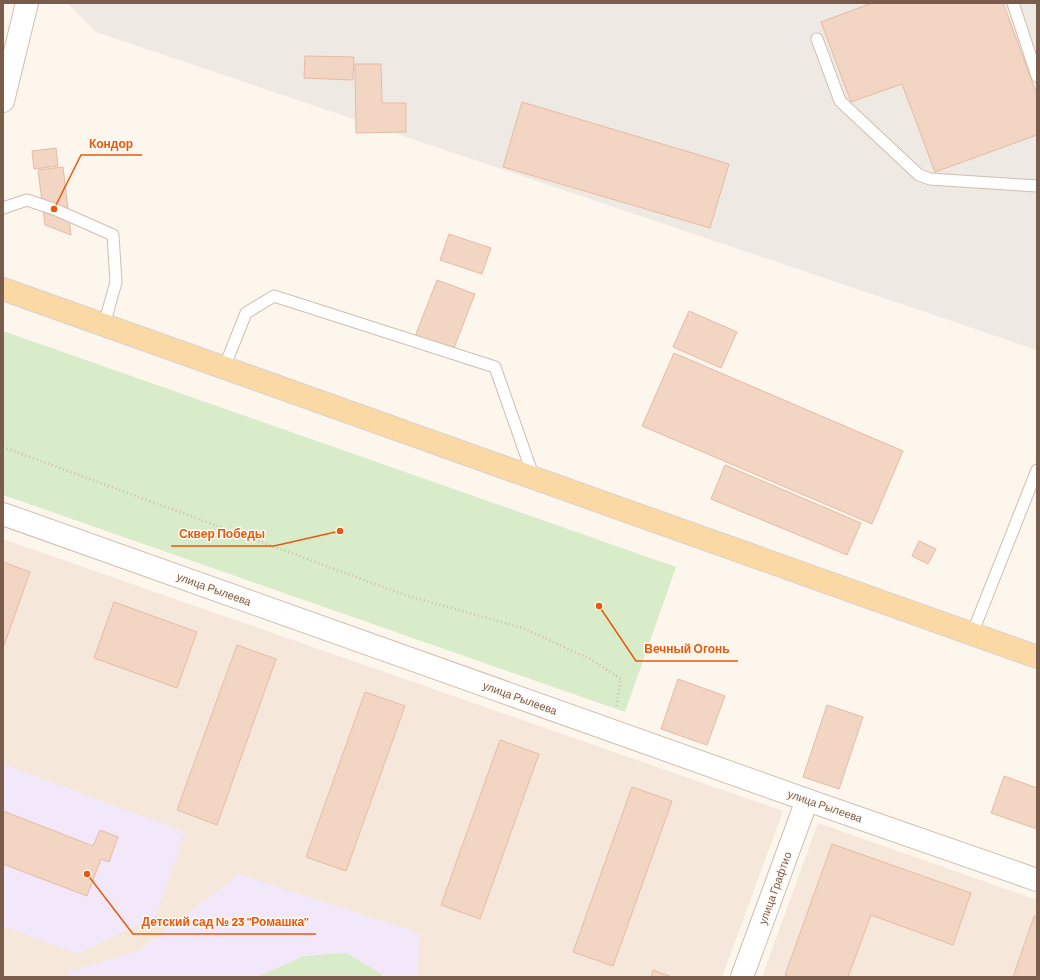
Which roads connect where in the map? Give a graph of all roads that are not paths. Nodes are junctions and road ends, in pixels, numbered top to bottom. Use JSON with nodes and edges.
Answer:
{"nodes":[{"id":1,"x":27,"y":3,"type":"edge"},
{"id":2,"x":1013,"y":3,"type":"edge"},
{"id":3,"x":817,"y":39,"type":"dead end"},
{"id":4,"x":1037,"y":76,"type":"edge"},
{"id":5,"x":3,"y":102,"type":"edge"},
{"id":6,"x":1037,"y":186,"type":"edge"},
{"id":7,"x":3,"y":208,"type":"edge"},
{"id":8,"x":3,"y":289,"type":"edge"},
{"id":9,"x":104,"y":324,"type":"junction"},
{"id":10,"x":224,"y":368,"type":"junction"},
{"id":11,"x":1037,"y":470,"type":"edge"},
{"id":12,"x":534,"y":478,"type":"junction"},
{"id":13,"x":3,"y":514,"type":"edge"},
{"id":14,"x":972,"y":634,"type":"junction"},
{"id":15,"x":1037,"y":657,"type":"edge"},
{"id":16,"x":807,"y":800,"type":"junction"},
{"id":17,"x":1037,"y":880,"type":"edge"},
{"id":18,"x":742,"y":977,"type":"edge"}],
"edges":[{"from":1,"to":5,"type":"street"},
{"from":2,"to":4,"type":"lane"},
{"from":3,"to":6,"type":"lane"},
{"from":7,"to":9,"type":"lane"},
{"from":8,"to":9,"type":"main road"},
{"from":9,"to":10,"type":"main road"},
{"from":10,"to":12,"type":"main road"},
{"from":10,"to":12,"type":"lane"},
{"from":11,"to":14,"type":"lane"},
{"from":12,"to":14,"type":"main road"},
{"from":13,"to":16,"type":"street","name":"улица Рылеева"},
{"from":14,"to":15,"type":"main road"},
{"from":16,"to":17,"type":"street","name":"улица Рылеева"},
{"from":16,"to":18,"type":"street","name":"улица Графтио"}]}
